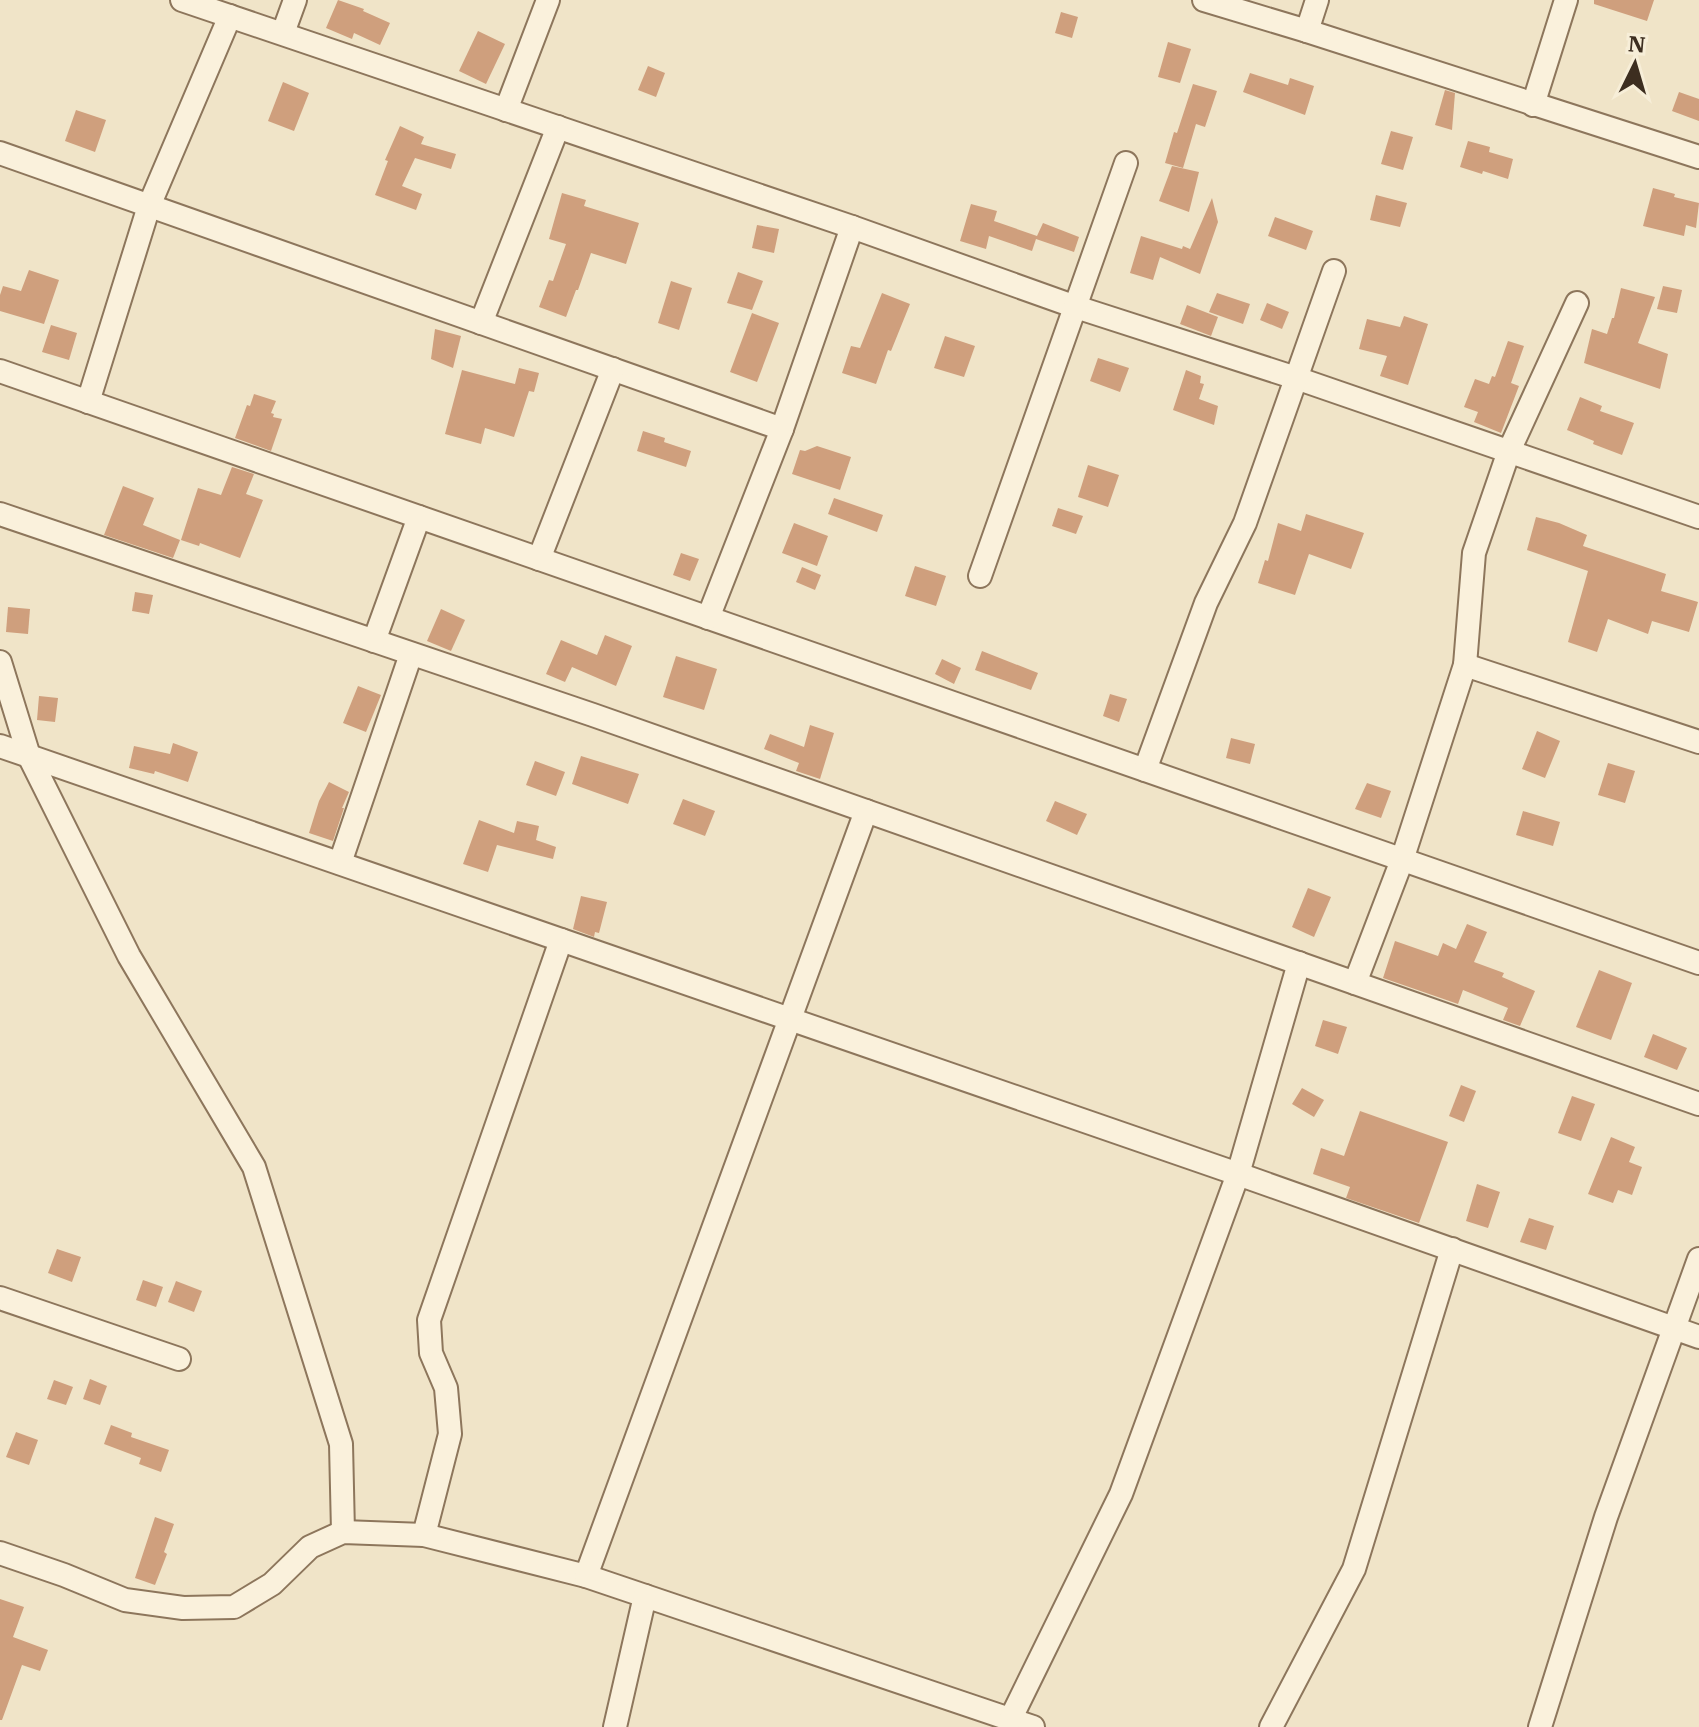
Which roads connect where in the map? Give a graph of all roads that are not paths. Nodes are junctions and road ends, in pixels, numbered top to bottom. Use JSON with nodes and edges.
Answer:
{"nodes":[{"id":1,"x":182,"y":0,"type":"edge"},
{"id":2,"x":295,"y":0,"type":"edge"},
{"id":3,"x":548,"y":0,"type":"edge"},
{"id":4,"x":1204,"y":0,"type":"edge"},
{"id":5,"x":1317,"y":0,"type":"edge"},
{"id":6,"x":1566,"y":0,"type":"edge"},
{"id":7,"x":230,"y":16,"type":"junction"},
{"id":8,"x":1307,"y":31,"type":"junction"},
{"id":9,"x":283,"y":33,"type":"junction"},
{"id":10,"x":1533,"y":105,"type":"junction"},
{"id":11,"x":506,"y":110,"type":"junction"},
{"id":12,"x":558,"y":127,"type":"junction"},
{"id":13,"x":0,"y":153,"type":"edge"},
{"id":14,"x":1699,"y":157,"type":"edge"},
{"id":15,"x":1126,"y":163,"type":"dead end"},
{"id":16,"x":149,"y":206,"type":"junction"},
{"id":17,"x":852,"y":227,"type":"junction"},
{"id":18,"x":1334,"y":271,"type":"dead end"},
{"id":19,"x":1577,"y":303,"type":"dead end"},
{"id":20,"x":1076,"y":307,"type":"junction"},
{"id":21,"x":481,"y":323,"type":"junction"},
{"id":22,"x":613,"y":369,"type":"junction"},
{"id":23,"x":0,"y":371,"type":"edge"},
{"id":24,"x":1296,"y":378,"type":"junction"},
{"id":25,"x":88,"y":402,"type":"junction"},
{"id":26,"x":782,"y":429,"type":"junction"},
{"id":27,"x":1509,"y":451,"type":"junction"},
{"id":28,"x":0,"y":514,"type":"edge"},
{"id":29,"x":419,"y":517,"type":"junction"},
{"id":30,"x":1699,"y":517,"type":"edge"},
{"id":31,"x":539,"y":559,"type":"junction"},
{"id":32,"x":980,"y":576,"type":"dead end"},
{"id":33,"x":708,"y":618,"type":"junction"},
{"id":34,"x":374,"y":641,"type":"junction"},
{"id":35,"x":411,"y":654,"type":"junction"},
{"id":36,"x":0,"y":662,"type":"edge"},
{"id":37,"x":1465,"y":665,"type":"junction"},
{"id":38,"x":1699,"y":742,"type":"edge"},
{"id":39,"x":0,"y":746,"type":"edge"},
{"id":40,"x":29,"y":756,"type":"junction"},
{"id":41,"x":1145,"y":770,"type":"junction"},
{"id":42,"x":866,"y":811,"type":"junction"},
{"id":43,"x":1402,"y":860,"type":"junction"},
{"id":44,"x":340,"y":863,"type":"junction"},
{"id":45,"x":561,"y":940,"type":"junction"},
{"id":46,"x":1299,"y":963,"type":"junction"},
{"id":47,"x":1699,"y":963,"type":"edge"},
{"id":48,"x":1355,"y":983,"type":"junction"},
{"id":49,"x":789,"y":1019,"type":"junction"},
{"id":50,"x":1699,"y":1104,"type":"edge"},
{"id":51,"x":1238,"y":1174,"type":"junction"},
{"id":52,"x":1452,"y":1249,"type":"junction"},
{"id":53,"x":1699,"y":1259,"type":"edge"},
{"id":54,"x":0,"y":1298,"type":"edge"},
{"id":55,"x":1674,"y":1328,"type":"junction"},
{"id":56,"x":1699,"y":1337,"type":"edge"},
{"id":57,"x":179,"y":1359,"type":"dead end"},
{"id":58,"x":343,"y":1532,"type":"junction"},
{"id":59,"x":424,"y":1535,"type":"junction"},
{"id":60,"x":0,"y":1553,"type":"edge"},
{"id":61,"x":586,"y":1576,"type":"junction"},
{"id":62,"x":645,"y":1596,"type":"junction"},
{"id":63,"x":1011,"y":1718,"type":"junction"},
{"id":64,"x":615,"y":1727,"type":"edge"},
{"id":65,"x":1033,"y":1727,"type":"edge"},
{"id":66,"x":1271,"y":1727,"type":"edge"},
{"id":67,"x":1540,"y":1727,"type":"edge"}],
"edges":[{"from":1,"to":7,"type":"street"},
{"from":2,"to":9,"type":"street"},
{"from":3,"to":11,"type":"street"},
{"from":4,"to":8,"type":"street"},
{"from":5,"to":8,"type":"street"},
{"from":6,"to":10,"type":"street"},
{"from":7,"to":9,"type":"street"},
{"from":7,"to":16,"type":"street"},
{"from":8,"to":10,"type":"street"},
{"from":9,"to":11,"type":"street"},
{"from":10,"to":14,"type":"street"},
{"from":11,"to":12,"type":"street"},
{"from":12,"to":17,"type":"street"},
{"from":12,"to":21,"type":"street"},
{"from":13,"to":16,"type":"street"},
{"from":15,"to":20,"type":"street"},
{"from":16,"to":21,"type":"street"},
{"from":16,"to":25,"type":"street"},
{"from":17,"to":20,"type":"street"},
{"from":17,"to":26,"type":"street"},
{"from":18,"to":24,"type":"street"},
{"from":19,"to":27,"type":"street"},
{"from":20,"to":24,"type":"street"},
{"from":20,"to":32,"type":"street"},
{"from":21,"to":22,"type":"street"},
{"from":22,"to":26,"type":"street"},
{"from":22,"to":31,"type":"street"},
{"from":23,"to":25,"type":"street"},
{"from":24,"to":27,"type":"street"},
{"from":24,"to":41,"type":"street"},
{"from":25,"to":29,"type":"street"},
{"from":26,"to":33,"type":"street"},
{"from":27,"to":30,"type":"street"},
{"from":27,"to":37,"type":"street"},
{"from":28,"to":34,"type":"street"},
{"from":29,"to":31,"type":"street"},
{"from":29,"to":34,"type":"street"},
{"from":31,"to":33,"type":"street"},
{"from":33,"to":41,"type":"street"},
{"from":34,"to":35,"type":"street"},
{"from":35,"to":42,"type":"street"},
{"from":35,"to":44,"type":"street"},
{"from":36,"to":40,"type":"street"},
{"from":37,"to":38,"type":"street"},
{"from":37,"to":43,"type":"street"},
{"from":39,"to":40,"type":"street"},
{"from":40,"to":44,"type":"street"},
{"from":40,"to":58,"type":"street"},
{"from":41,"to":43,"type":"street"},
{"from":42,"to":46,"type":"street"},
{"from":42,"to":49,"type":"street"},
{"from":43,"to":47,"type":"street"},
{"from":43,"to":48,"type":"street"},
{"from":44,"to":45,"type":"street"},
{"from":45,"to":49,"type":"street"},
{"from":45,"to":59,"type":"street"},
{"from":46,"to":48,"type":"street"},
{"from":46,"to":51,"type":"street"},
{"from":48,"to":50,"type":"street"},
{"from":49,"to":51,"type":"street"},
{"from":49,"to":61,"type":"street"},
{"from":51,"to":52,"type":"street"},
{"from":51,"to":63,"type":"street"},
{"from":52,"to":55,"type":"street"},
{"from":52,"to":66,"type":"street"},
{"from":53,"to":55,"type":"street"},
{"from":54,"to":57,"type":"street"},
{"from":55,"to":56,"type":"street"},
{"from":55,"to":67,"type":"street"},
{"from":58,"to":59,"type":"street"},
{"from":58,"to":60,"type":"street"},
{"from":59,"to":61,"type":"street"},
{"from":61,"to":62,"type":"street"},
{"from":62,"to":63,"type":"street"},
{"from":62,"to":64,"type":"street"},
{"from":63,"to":65,"type":"street"}]}
